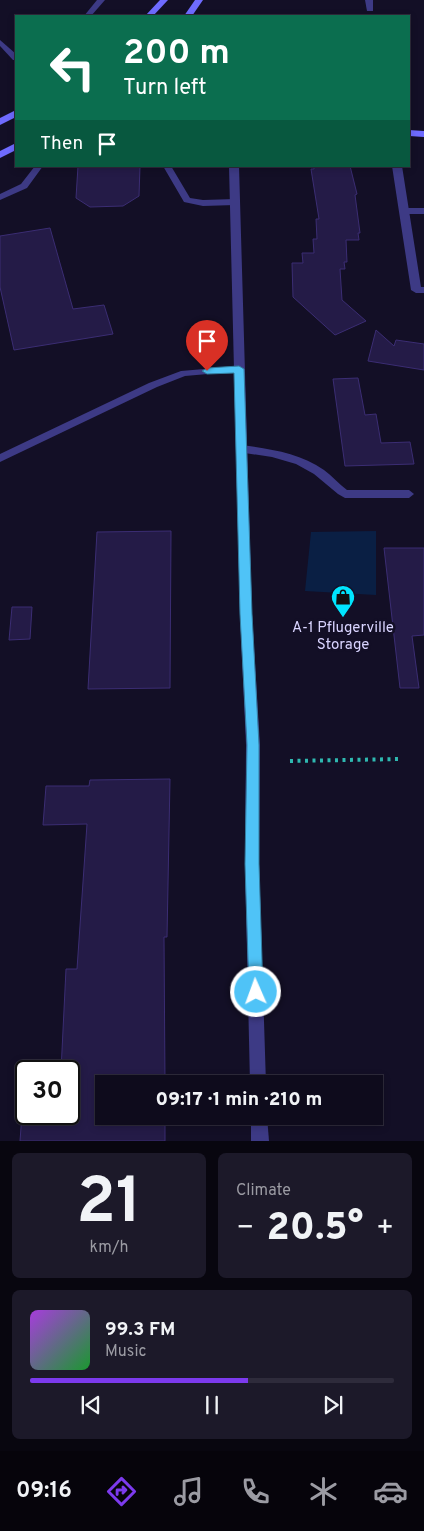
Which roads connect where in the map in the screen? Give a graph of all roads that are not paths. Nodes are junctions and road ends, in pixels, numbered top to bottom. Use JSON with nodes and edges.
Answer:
{"nodes":[{"id":1,"x":101,"y":0,"type":"edge"},
{"id":2,"x":164,"y":0,"type":"edge"},
{"id":3,"x":199,"y":0,"type":"edge"},
{"id":4,"x":88,"y":15,"type":"edge"},
{"id":5,"x":150,"y":15,"type":"edge"},
{"id":6,"x":189,"y":15,"type":"edge"},
{"id":7,"x":0,"y":42,"type":"edge"},
{"id":8,"x":15,"y":57,"type":"edge"},
{"id":9,"x":15,"y":114,"type":"edge"},
{"id":10,"x":0,"y":122,"type":"edge"},
{"id":11,"x":410,"y":133,"type":"edge"},
{"id":12,"x":424,"y":134,"type":"edge"},
{"id":13,"x":15,"y":147,"type":"edge"},
{"id":14,"x":0,"y":155,"type":"edge"},
{"id":15,"x":38,"y":167,"type":"edge"},
{"id":16,"x":168,"y":167,"type":"edge"},
{"id":17,"x":234,"y":167,"type":"edge"},
{"id":18,"x":397,"y":167,"type":"edge"},
{"id":19,"x":0,"y":197,"type":"edge"},
{"id":20,"x":235,"y":202,"type":"junction"},
{"id":21,"x":404,"y":211,"type":"junction"},
{"id":22,"x":424,"y":211,"type":"edge"},
{"id":23,"x":424,"y":290,"type":"edge"},
{"id":24,"x":239,"y":369,"type":"junction"},
{"id":25,"x":242,"y":449,"type":"junction"},
{"id":26,"x":0,"y":458,"type":"edge"},
{"id":27,"x":409,"y":494,"type":"dead end"},
{"id":28,"x":258,"y":1075,"type":"edge"},
{"id":29,"x":259,"y":1125,"type":"edge"},
{"id":30,"x":260,"y":1141,"type":"edge"}],
"edges":[{"from":1,"to":4,"type":"lane"},
{"from":2,"to":5,"type":"main road"},
{"from":3,"to":6,"type":"main road"},
{"from":7,"to":8,"type":"lane"},
{"from":9,"to":10,"type":"main road"},
{"from":11,"to":12,"type":"main road"},
{"from":13,"to":14,"type":"main road"},
{"from":15,"to":19,"type":"lane"},
{"from":16,"to":20,"type":"lane"},
{"from":17,"to":20,"type":"street"},
{"from":18,"to":21,"type":"street"},
{"from":20,"to":24,"type":"street"},
{"from":21,"to":22,"type":"lane"},
{"from":21,"to":23,"type":"street"},
{"from":24,"to":25,"type":"street"},
{"from":24,"to":26,"type":"lane"},
{"from":25,"to":27,"type":"lane"},
{"from":25,"to":28,"type":"street"},
{"from":29,"to":30,"type":"street"}]}
